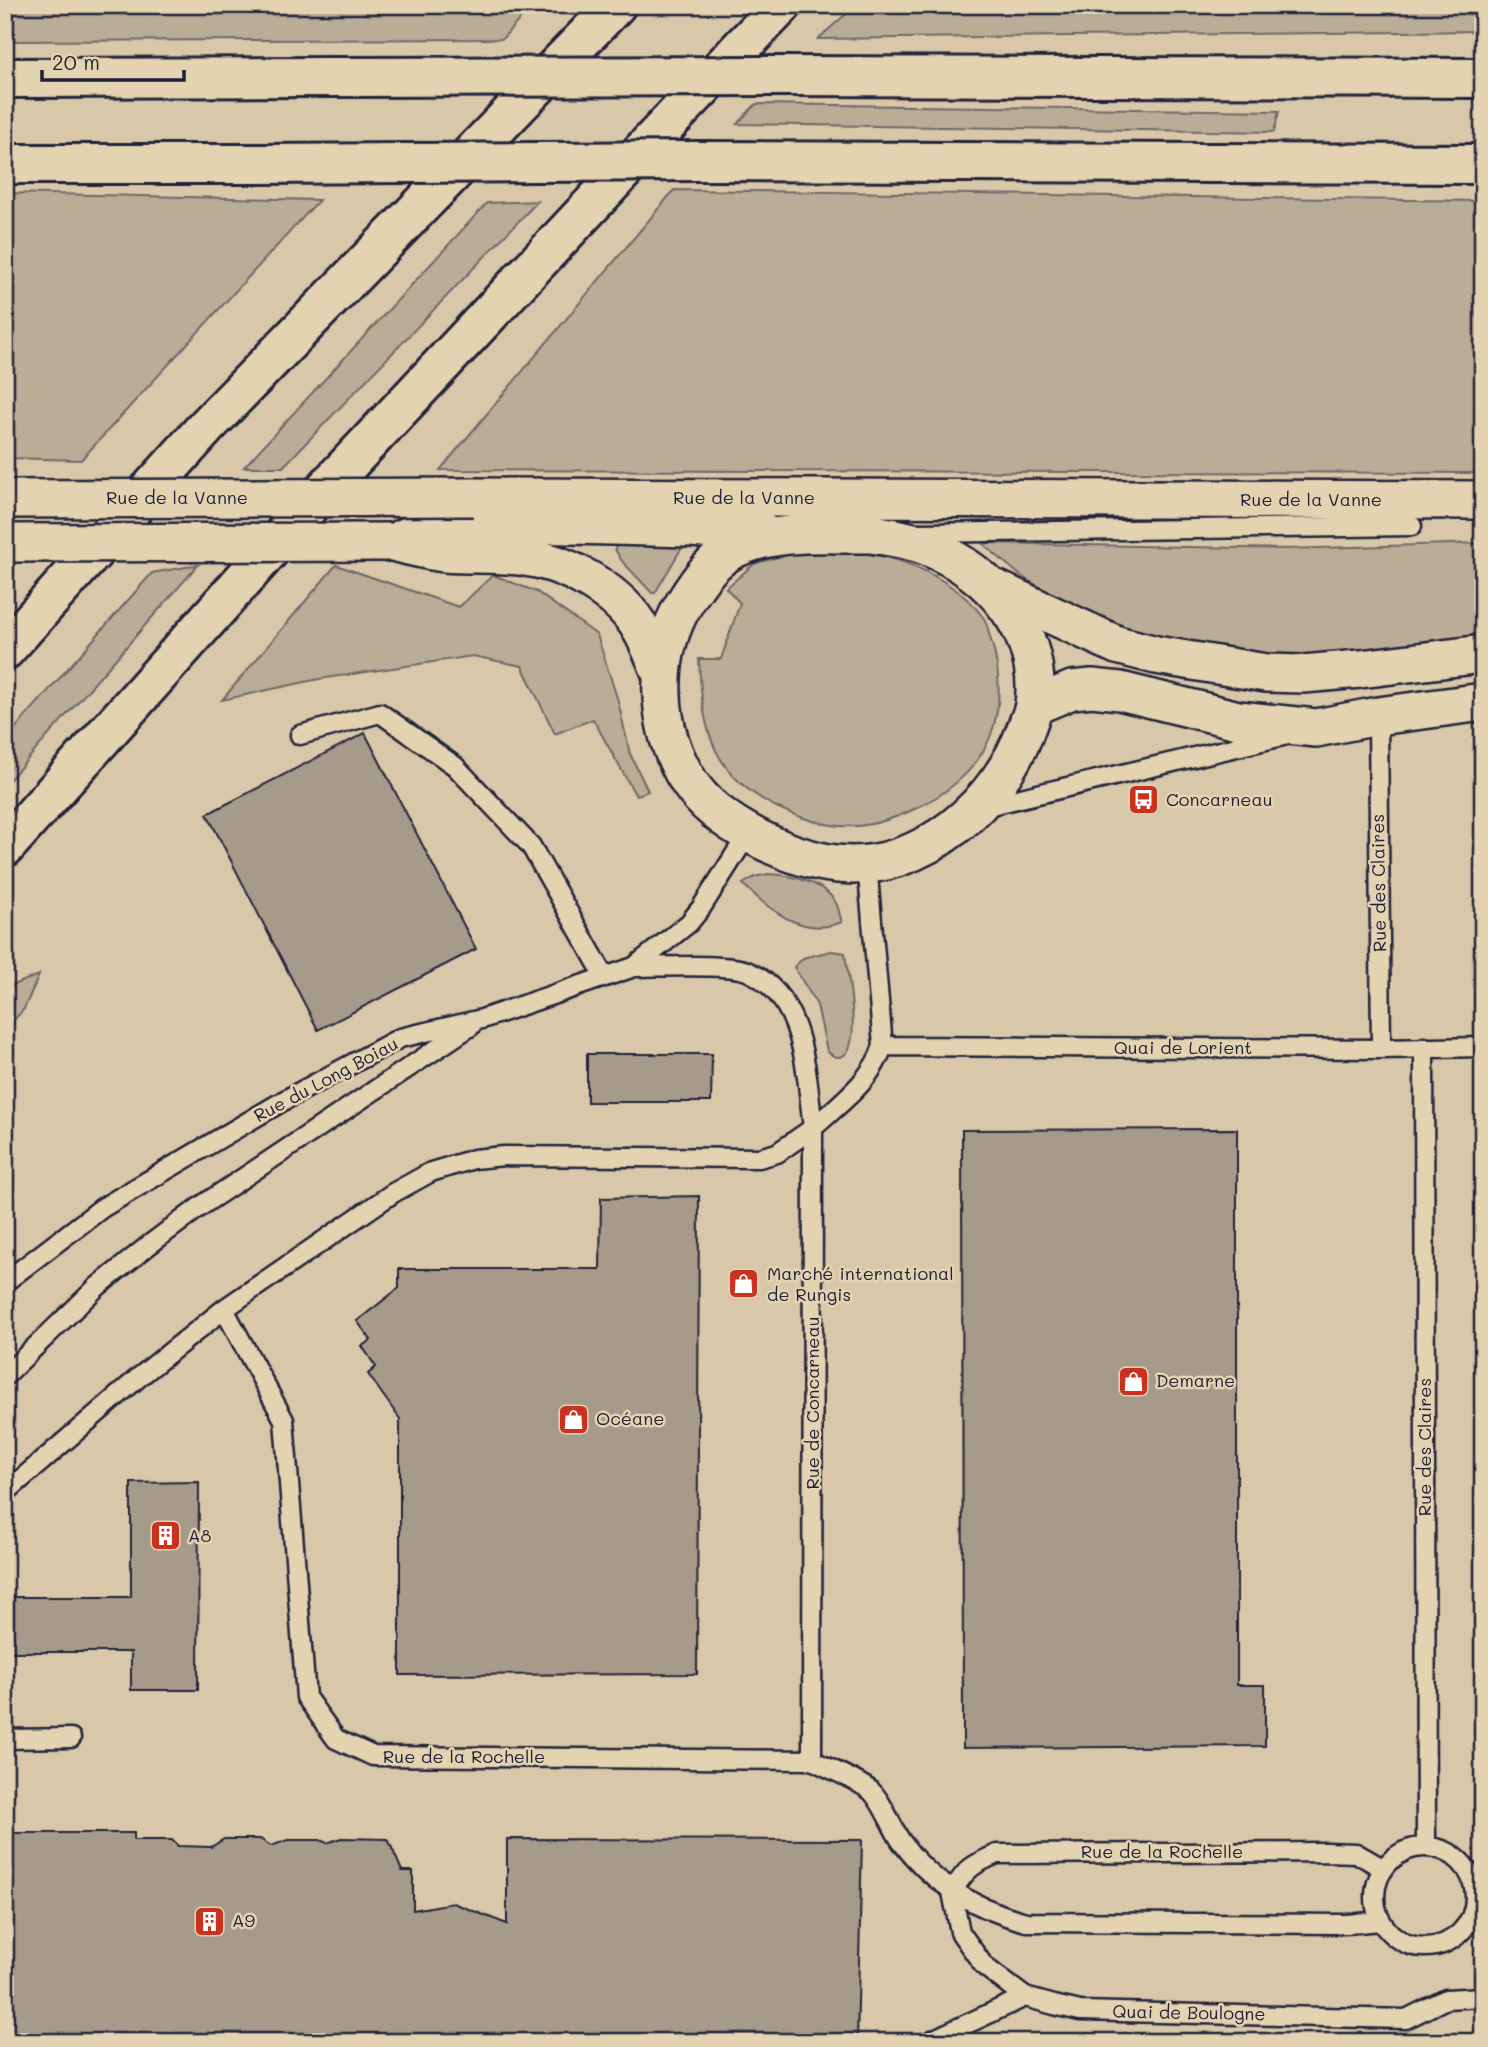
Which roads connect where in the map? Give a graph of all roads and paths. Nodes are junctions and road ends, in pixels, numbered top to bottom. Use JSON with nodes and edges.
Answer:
{"nodes":[{"id":1,"x":616,"y":5,"type":"edge"},
{"id":2,"x":782,"y":5,"type":"edge"},
{"id":3,"x":5,"y":78,"type":"edge"},
{"id":4,"x":1483,"y":78,"type":"edge"},
{"id":5,"x":5,"y":164,"type":"edge"},
{"id":6,"x":1483,"y":164,"type":"edge"},
{"id":7,"x":5,"y":499,"type":"edge"},
{"id":8,"x":1483,"y":500,"type":"edge"},
{"id":9,"x":1412,"y":526,"type":"dead end"},
{"id":10,"x":872,"y":534,"type":"junction"},
{"id":11,"x":780,"y":535,"type":"junction"},
{"id":12,"x":393,"y":542,"type":"junction"},
{"id":13,"x":5,"y":543,"type":"edge"},
{"id":14,"x":987,"y":585,"type":"junction"},
{"id":15,"x":5,"y":650,"type":"edge"},
{"id":16,"x":1483,"y":654,"type":"edge"},
{"id":17,"x":662,"y":676,"type":"junction"},
{"id":18,"x":1483,"y":702,"type":"edge"},
{"id":19,"x":1034,"y":706,"type":"junction"},
{"id":20,"x":1378,"y":716,"type":"junction"},
{"id":21,"x":1317,"y":728,"type":"junction"},
{"id":22,"x":300,"y":735,"type":"dead end"},
{"id":23,"x":976,"y":809,"type":"junction"},
{"id":24,"x":748,"y":834,"type":"junction"},
{"id":25,"x":5,"y":847,"type":"edge"},
{"id":26,"x":867,"y":864,"type":"junction"},
{"id":27,"x":634,"y":967,"type":"junction"},
{"id":28,"x":605,"y":977,"type":"junction"},
{"id":29,"x":481,"y":1019,"type":"junction"},
{"id":30,"x":883,"y":1046,"type":"junction"},
{"id":31,"x":1483,"y":1046,"type":"edge"},
{"id":32,"x":1424,"y":1047,"type":"junction"},
{"id":33,"x":1381,"y":1049,"type":"junction"},
{"id":34,"x":813,"y":1128,"type":"junction"},
{"id":35,"x":5,"y":1282,"type":"edge"},
{"id":36,"x":223,"y":1309,"type":"junction"},
{"id":37,"x":5,"y":1376,"type":"edge"},
{"id":38,"x":5,"y":1493,"type":"edge"},
{"id":39,"x":71,"y":1738,"type":"dead end"},
{"id":40,"x":5,"y":1739,"type":"edge"},
{"id":41,"x":812,"y":1760,"type":"junction"},
{"id":42,"x":1426,"y":1847,"type":"junction"},
{"id":43,"x":1384,"y":1869,"type":"junction"},
{"id":44,"x":952,"y":1892,"type":"junction"},
{"id":45,"x":1476,"y":1920,"type":"edge"},
{"id":46,"x":1381,"y":1921,"type":"junction"},
{"id":47,"x":1026,"y":1997,"type":"junction"},
{"id":48,"x":1483,"y":1997,"type":"edge"},
{"id":49,"x":928,"y":2042,"type":"edge"}],
"edges":[{"from":1,"to":15,"type":"highway"},
{"from":2,"to":25,"type":"highway"},
{"from":3,"to":4,"type":"highway","bridge":true},
{"from":5,"to":6,"type":"highway","bridge":true},
{"from":7,"to":8,"type":"street","name":"Rue de la Vanne","bridge":true},
{"from":9,"to":10,"type":"lane"},
{"from":10,"to":11,"type":"street"},
{"from":10,"to":14,"type":"street"},
{"from":11,"to":12,"type":"street"},
{"from":11,"to":17,"type":"street"},
{"from":12,"to":13,"type":"street","bridge":true},
{"from":12,"to":17,"type":"street"},
{"from":14,"to":16,"type":"street"},
{"from":14,"to":19,"type":"street"},
{"from":17,"to":24,"type":"street"},
{"from":18,"to":20,"type":"street"},
{"from":19,"to":21,"type":"street"},
{"from":19,"to":23,"type":"street"},
{"from":20,"to":21,"type":"street"},
{"from":20,"to":33,"type":"lane","name":"Rue des Claires"},
{"from":21,"to":23,"type":"lane"},
{"from":22,"to":28,"type":"lane"},
{"from":23,"to":26,"type":"street"},
{"from":24,"to":26,"type":"street"},
{"from":24,"to":27,"type":"lane","name":"Rue du Long Boiau"},
{"from":26,"to":30,"type":"lane"},
{"from":27,"to":28,"type":"lane","name":"Rue du Long Boiau"},
{"from":27,"to":34,"type":"lane","name":"Rue de Concarneau"},
{"from":28,"to":29,"type":"lane","name":"Rue du Long Boiau"},
{"from":29,"to":35,"type":"lane","name":"Rue du Long Boiau"},
{"from":29,"to":37,"type":"lane"},
{"from":30,"to":33,"type":"lane","name":"Quai de Lorient"},
{"from":30,"to":34,"type":"lane"},
{"from":31,"to":32,"type":"lane","name":"Quai de Lorient"},
{"from":32,"to":33,"type":"lane","name":"Quai de Lorient"},
{"from":32,"to":42,"type":"lane","name":"Rue des Claires"},
{"from":34,"to":36,"type":"lane"},
{"from":34,"to":41,"type":"lane","name":"Rue de Concarneau"},
{"from":36,"to":38,"type":"lane"},
{"from":36,"to":41,"type":"lane","name":"Rue de la Rochelle"},
{"from":39,"to":40,"type":"lane"},
{"from":41,"to":44,"type":"lane","name":"Rue de la Rochelle"},
{"from":42,"to":43,"type":"lane"},
{"from":42,"to":45,"type":"lane"},
{"from":43,"to":44,"type":"lane","name":"Rue de la Rochelle"},
{"from":43,"to":46,"type":"lane"},
{"from":44,"to":46,"type":"lane","name":"Rue de la Rochelle"},
{"from":44,"to":47,"type":"lane","name":"Quai de Boulogne"},
{"from":45,"to":46,"type":"lane"},
{"from":47,"to":48,"type":"lane","name":"Quai de Boulogne"},
{"from":47,"to":49,"type":"lane"}]}
